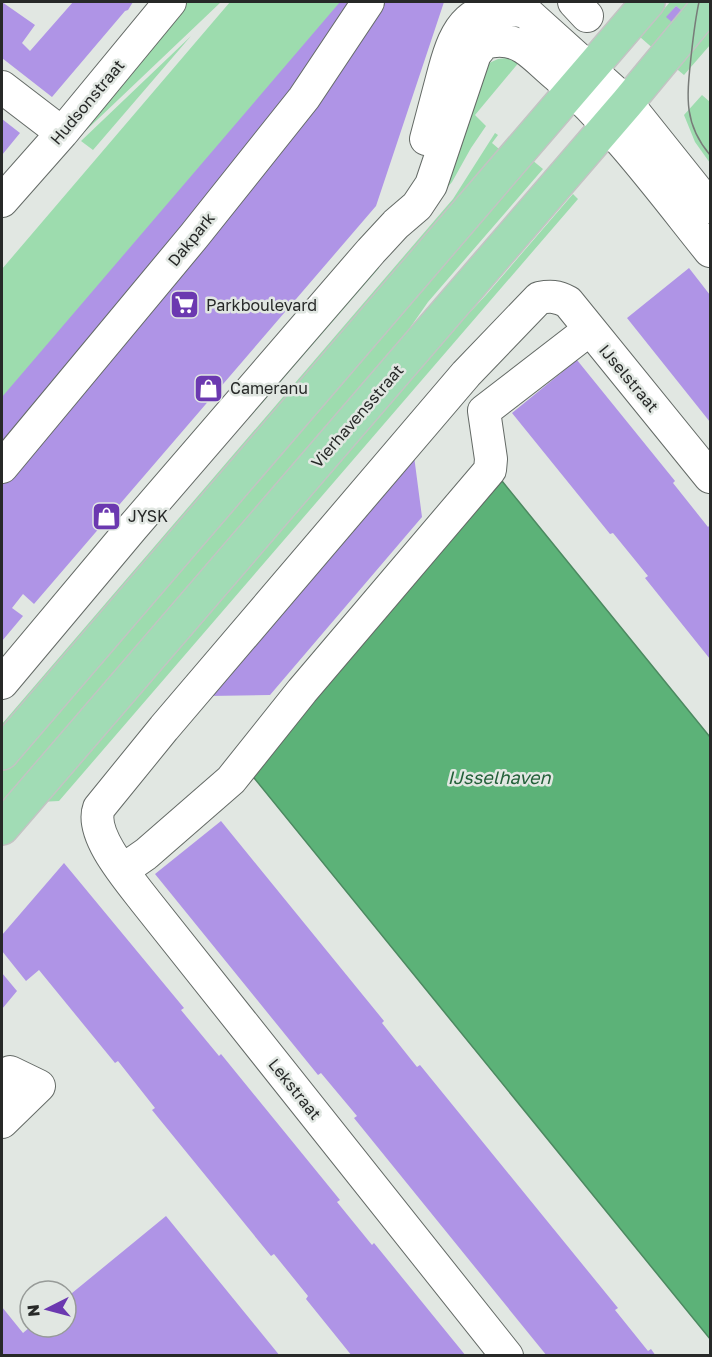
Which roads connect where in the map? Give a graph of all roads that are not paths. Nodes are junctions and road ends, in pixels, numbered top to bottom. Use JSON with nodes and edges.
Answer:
{"nodes":[{"id":1,"x":170,"y":2,"type":"edge"},
{"id":2,"x":368,"y":2,"type":"edge"},
{"id":3,"x":486,"y":2,"type":"edge"},
{"id":4,"x":648,"y":2,"type":"edge"},
{"id":5,"x":711,"y":3,"type":"edge"},
{"id":6,"x":489,"y":41,"type":"junction"},
{"id":7,"x":581,"y":80,"type":"junction"},
{"id":8,"x":2,"y":87,"type":"edge"},
{"id":9,"x":618,"y":114,"type":"junction"},
{"id":10,"x":62,"y":133,"type":"junction"},
{"id":11,"x":2,"y":201,"type":"edge"},
{"id":12,"x":711,"y":207,"type":"edge"},
{"id":13,"x":396,"y":224,"type":"junction"},
{"id":14,"x":711,"y":251,"type":"edge"},
{"id":15,"x":589,"y":330,"type":"junction"},
{"id":16,"x":2,"y":467,"type":"edge"},
{"id":17,"x":711,"y":477,"type":"edge"},
{"id":18,"x":2,"y":683,"type":"edge"},
{"id":19,"x":2,"y":753,"type":"edge"},
{"id":20,"x":97,"y":814,"type":"joint"},
{"id":21,"x":2,"y":828,"type":"edge"},
{"id":22,"x":123,"y":870,"type":"junction"},
{"id":23,"x":2,"y":1085,"type":"edge"},
{"id":24,"x":2,"y":1122,"type":"edge"},
{"id":25,"x":507,"y":1356,"type":"edge"}],
"edges":[{"from":1,"to":10,"type":"street","name":"Hudsonstraat"},
{"from":2,"to":16,"type":"street","name":"Dakpark"},
{"from":3,"to":6,"type":"street"},
{"from":3,"to":7,"type":"street"},
{"from":3,"to":13,"type":"street"},
{"from":4,"to":7,"type":"main road"},
{"from":5,"to":9,"type":"main road","name":"Vierhavensstraat"},
{"from":6,"to":7,"type":"street"},
{"from":6,"to":13,"type":"street"},
{"from":7,"to":9,"type":"street"},
{"from":7,"to":19,"type":"main road"},
{"from":8,"to":10,"type":"street"},
{"from":9,"to":12,"type":"street"},
{"from":9,"to":14,"type":"street"},
{"from":9,"to":21,"type":"main road","name":"Vierhavensstraat"},
{"from":10,"to":11,"type":"street","name":"Hudsonstraat"},
{"from":13,"to":18,"type":"street"},
{"from":15,"to":17,"type":"street","name":"IJselstraat"},
{"from":15,"to":20,"type":"street","name":"IJselstraat"},
{"from":15,"to":22,"type":"street"},
{"from":20,"to":22,"type":"street","name":"Lekstraat"},
{"from":22,"to":25,"type":"street","name":"Lekstraat"},
{"from":23,"to":24,"type":"street"}]}
